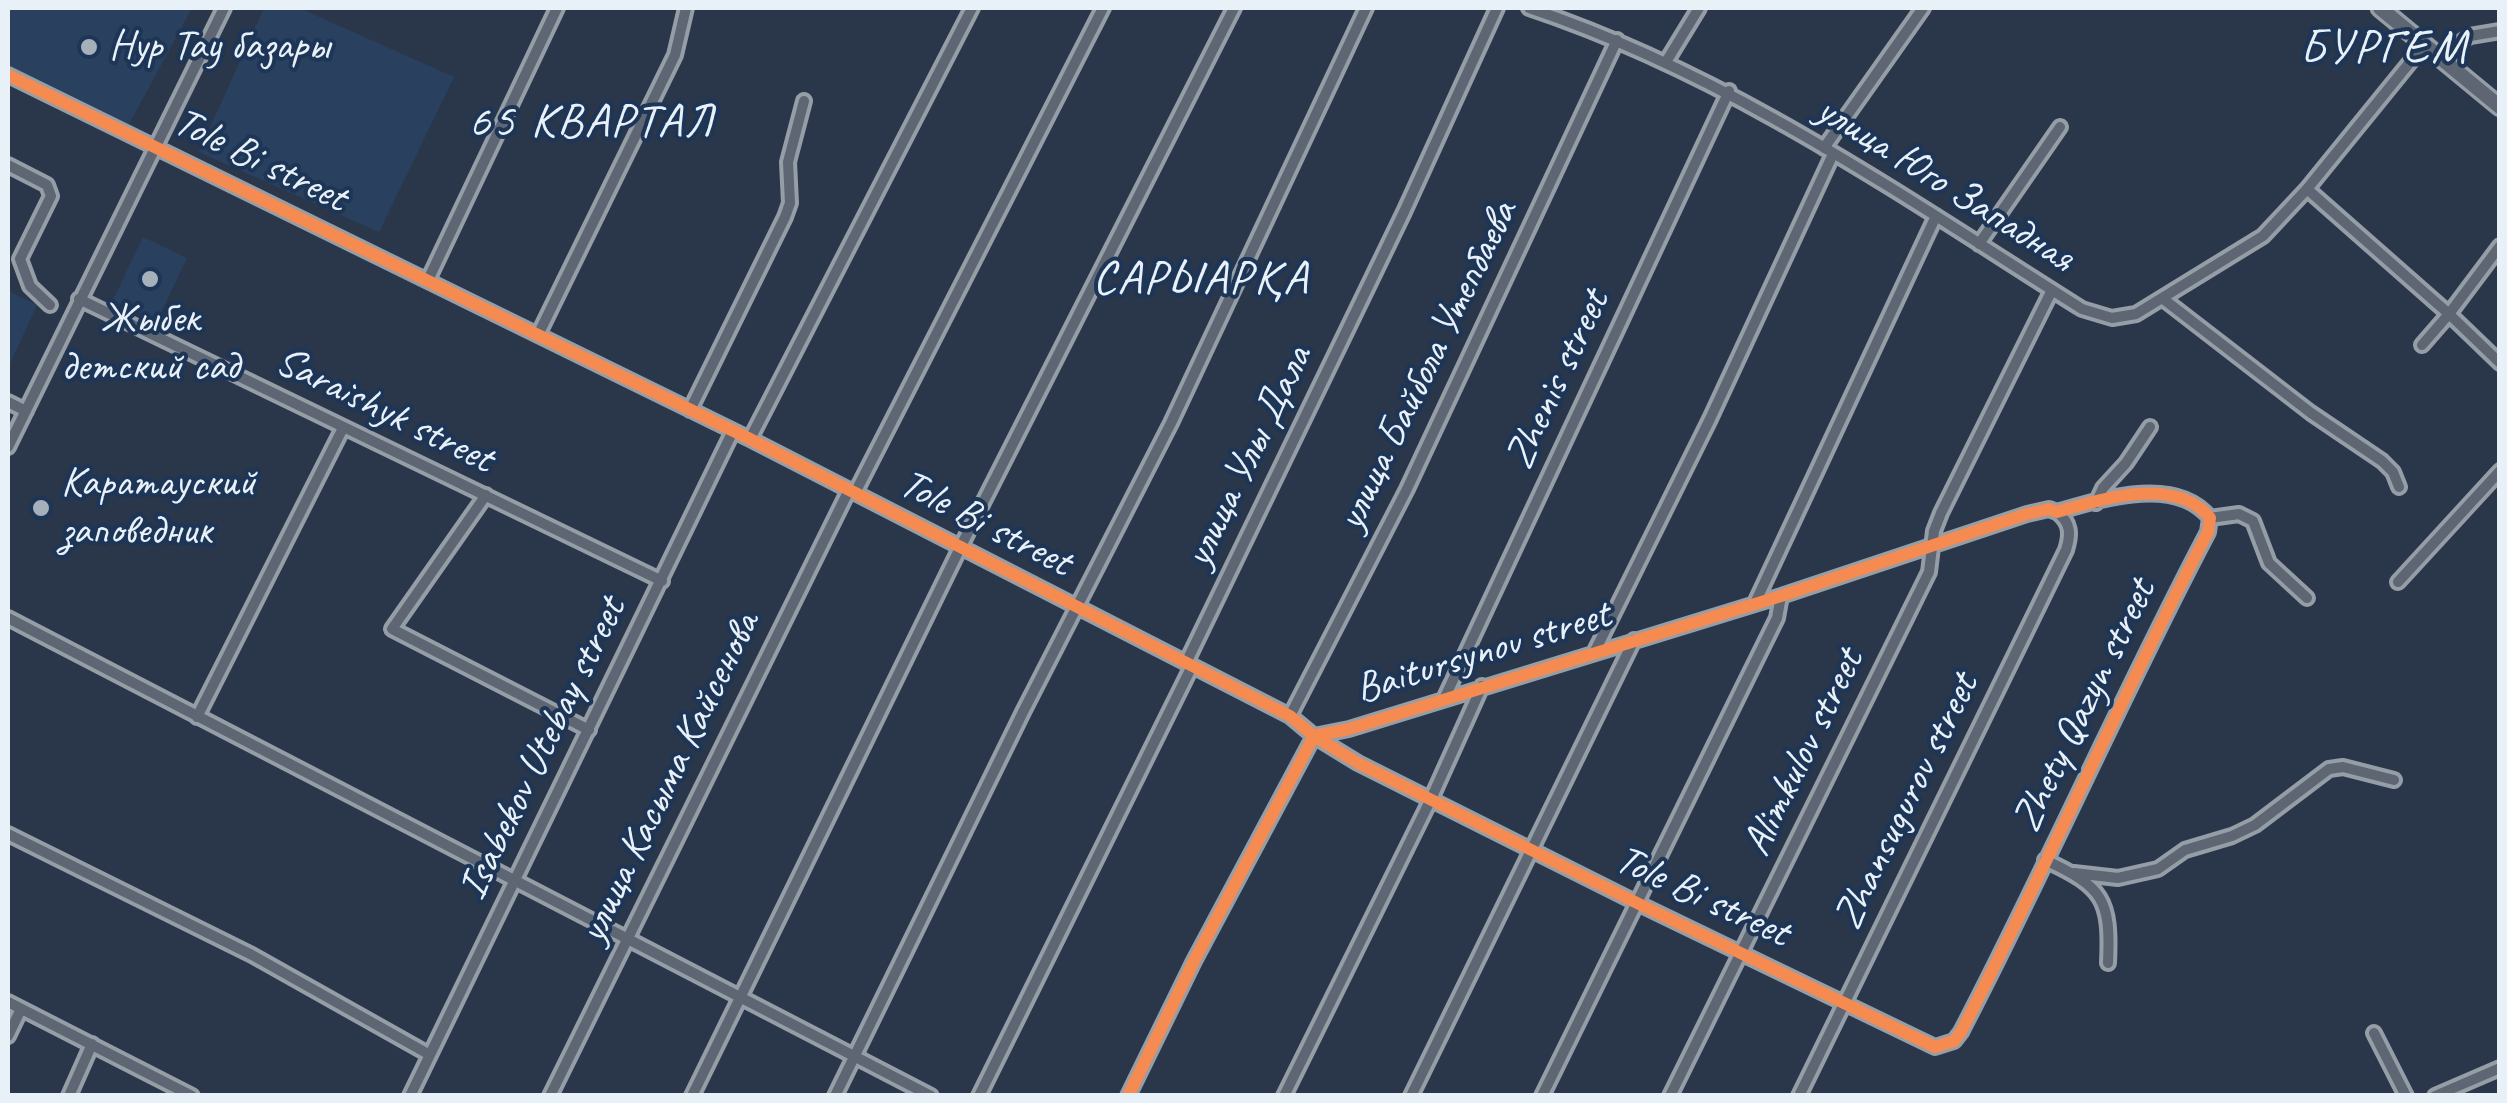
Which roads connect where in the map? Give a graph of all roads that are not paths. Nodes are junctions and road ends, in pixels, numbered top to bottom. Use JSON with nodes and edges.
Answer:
{"nodes":[{"id":1,"x":224,"y":8,"type":"edge"},
{"id":2,"x":557,"y":8,"type":"edge"},
{"id":3,"x":686,"y":8,"type":"edge"},
{"id":4,"x":972,"y":8,"type":"edge"},
{"id":5,"x":1103,"y":8,"type":"edge"},
{"id":6,"x":1234,"y":8,"type":"edge"},
{"id":7,"x":1366,"y":8,"type":"edge"},
{"id":8,"x":1498,"y":8,"type":"edge"},
{"id":9,"x":1530,"y":8,"type":"edge"},
{"id":10,"x":1699,"y":8,"type":"edge"},
{"id":11,"x":1923,"y":8,"type":"edge"},
{"id":12,"x":2380,"y":8,"type":"edge"},
{"id":13,"x":2500,"y":32,"type":"edge"},
{"id":14,"x":1618,"y":40,"type":"junction"},
{"id":15,"x":2424,"y":46,"type":"junction"},
{"id":16,"x":2438,"y":57,"type":"junction"},
{"id":17,"x":1666,"y":62,"type":"junction"},
{"id":18,"x":8,"y":75,"type":"edge"},
{"id":19,"x":1728,"y":91,"type":"junction"},
{"id":20,"x":804,"y":101,"type":"dead end"},
{"id":21,"x":2500,"y":107,"type":"edge"},
{"id":22,"x":2060,"y":127,"type":"dead end"},
{"id":23,"x":155,"y":146,"type":"junction"},
{"id":24,"x":1829,"y":151,"type":"junction"},
{"id":25,"x":8,"y":166,"type":"edge"},
{"id":26,"x":2306,"y":189,"type":"junction"},
{"id":27,"x":1936,"y":216,"type":"junction"},
{"id":28,"x":1980,"y":244,"type":"junction"},
{"id":29,"x":2500,"y":246,"type":"edge"},
{"id":30,"x":428,"y":280,"type":"junction"},
{"id":31,"x":2052,"y":290,"type":"junction"},
{"id":32,"x":80,"y":298,"type":"junction"},
{"id":33,"x":2162,"y":298,"type":"junction"},
{"id":34,"x":50,"y":304,"type":"dead end"},
{"id":35,"x":2449,"y":314,"type":"junction"},
{"id":36,"x":538,"y":335,"type":"junction"},
{"id":37,"x":2422,"y":345,"type":"dead end"},
{"id":38,"x":2500,"y":363,"type":"edge"},
{"id":39,"x":8,"y":402,"type":"edge"},
{"id":40,"x":690,"y":410,"type":"junction"},
{"id":41,"x":26,"y":412,"type":"junction"},
{"id":42,"x":2150,"y":427,"type":"dead end"},
{"id":43,"x":343,"y":428,"type":"junction"},
{"id":44,"x":733,"y":431,"type":"junction"},
{"id":45,"x":750,"y":440,"type":"junction"},
{"id":46,"x":8,"y":447,"type":"edge"},
{"id":47,"x":2500,"y":471,"type":"edge"},
{"id":48,"x":2399,"y":487,"type":"dead end"},
{"id":49,"x":852,"y":491,"type":"junction"},
{"id":50,"x":486,"y":495,"type":"junction"},
{"id":51,"x":2096,"y":503,"type":"junction"},
{"id":52,"x":2057,"y":512,"type":"junction"},
{"id":53,"x":2210,"y":518,"type":"junction"},
{"id":54,"x":1932,"y":544,"type":"junction"},
{"id":55,"x":960,"y":548,"type":"junction"},
{"id":56,"x":662,"y":581,"type":"junction"},
{"id":57,"x":2398,"y":582,"type":"dead end"},
{"id":58,"x":1782,"y":596,"type":"junction"},
{"id":59,"x":2307,"y":598,"type":"dead end"},
{"id":60,"x":1755,"y":603,"type":"junction"},
{"id":61,"x":1076,"y":607,"type":"junction"},
{"id":62,"x":8,"y":618,"type":"edge"},
{"id":63,"x":1634,"y":640,"type":"junction"},
{"id":64,"x":1595,"y":651,"type":"junction"},
{"id":65,"x":1189,"y":664,"type":"junction"},
{"id":66,"x":1482,"y":686,"type":"junction"},
{"id":67,"x":1445,"y":697,"type":"junction"},
{"id":68,"x":1290,"y":716,"type":"junction"},
{"id":69,"x":198,"y":717,"type":"junction"},
{"id":70,"x":588,"y":730,"type":"junction"},
{"id":71,"x":1314,"y":736,"type":"junction"},
{"id":72,"x":2394,"y":780,"type":"dead end"},
{"id":73,"x":1431,"y":798,"type":"junction"},
{"id":74,"x":8,"y":834,"type":"edge"},
{"id":75,"x":1533,"y":852,"type":"junction"},
{"id":76,"x":2045,"y":860,"type":"junction"},
{"id":77,"x":2074,"y":874,"type":"junction"},
{"id":78,"x":514,"y":881,"type":"junction"},
{"id":79,"x":1636,"y":903,"type":"junction"},
{"id":80,"x":626,"y":938,"type":"junction"},
{"id":81,"x":1740,"y":952,"type":"junction"},
{"id":82,"x":2108,"y":963,"type":"dead end"},
{"id":83,"x":739,"y":998,"type":"junction"},
{"id":84,"x":1845,"y":1001,"type":"junction"},
{"id":85,"x":8,"y":1002,"type":"edge"},
{"id":86,"x":21,"y":1009,"type":"junction"},
{"id":87,"x":2374,"y":1032,"type":"dead end"},
{"id":88,"x":8,"y":1036,"type":"edge"},
{"id":89,"x":1926,"y":1043,"type":"joint"},
{"id":90,"x":92,"y":1044,"type":"junction"},
{"id":91,"x":430,"y":1054,"type":"junction"},
{"id":92,"x":853,"y":1056,"type":"junction"},
{"id":93,"x":2500,"y":1068,"type":"edge"},
{"id":94,"x":2456,"y":1092,"type":"edge"},
{"id":95,"x":69,"y":1096,"type":"edge"},
{"id":96,"x":192,"y":1096,"type":"edge"},
{"id":97,"x":410,"y":1096,"type":"edge"},
{"id":98,"x":550,"y":1096,"type":"edge"},
{"id":99,"x":692,"y":1096,"type":"edge"},
{"id":100,"x":834,"y":1096,"type":"edge"},
{"id":101,"x":931,"y":1096,"type":"edge"},
{"id":102,"x":979,"y":1096,"type":"edge"},
{"id":103,"x":1128,"y":1096,"type":"edge"},
{"id":104,"x":1284,"y":1096,"type":"edge"},
{"id":105,"x":1411,"y":1096,"type":"edge"},
{"id":106,"x":1542,"y":1096,"type":"edge"},
{"id":107,"x":1670,"y":1096,"type":"edge"},
{"id":108,"x":1799,"y":1096,"type":"edge"},
{"id":109,"x":2406,"y":1096,"type":"edge"},
{"id":110,"x":2435,"y":1096,"type":"edge"}],
"edges":[{"from":1,"to":23,"type":"street"},
{"from":2,"to":30,"type":"street"},
{"from":3,"to":36,"type":"street"},
{"from":4,"to":45,"type":"street"},
{"from":5,"to":49,"type":"street","name":"улица Касыма Кайсенова"},
{"from":6,"to":55,"type":"street"},
{"from":7,"to":61,"type":"street"},
{"from":8,"to":65,"type":"street","name":"улица Улы Дала"},
{"from":9,"to":14,"type":"street","name":"улица Юго Западная"},
{"from":10,"to":17,"type":"street"},
{"from":11,"to":24,"type":"street"},
{"from":12,"to":15,"type":"main road"},
{"from":13,"to":16,"type":"street"},
{"from":14,"to":17,"type":"street","name":"улица Юго Западная"},
{"from":14,"to":68,"type":"street","name":"улица Байбола Утепбаева"},
{"from":15,"to":16,"type":"main road"},
{"from":15,"to":26,"type":"street","name":"улица Юго Западная"},
{"from":16,"to":21,"type":"main road"},
{"from":17,"to":19,"type":"street","name":"улица Юго Западная"},
{"from":18,"to":23,"type":"street","name":"Tole Bi street"},
{"from":19,"to":24,"type":"street","name":"улица Юго Западная"},
{"from":19,"to":67,"type":"street","name":"Zhenis street"},
{"from":20,"to":40,"type":"street"},
{"from":22,"to":28,"type":"street"},
{"from":23,"to":30,"type":"street","name":"Tole Bi street"},
{"from":23,"to":32,"type":"street"},
{"from":24,"to":27,"type":"street","name":"улица Юго Западная"},
{"from":24,"to":64,"type":"street"},
{"from":25,"to":34,"type":"street"},
{"from":26,"to":33,"type":"street","name":"улица Юго Западная"},
{"from":26,"to":35,"type":"street"},
{"from":27,"to":28,"type":"street","name":"улица Юго Западная"},
{"from":27,"to":60,"type":"street"},
{"from":28,"to":31,"type":"street","name":"улица Юго Западная"},
{"from":29,"to":35,"type":"street"},
{"from":30,"to":36,"type":"street","name":"Tole Bi street"},
{"from":31,"to":33,"type":"street","name":"улица Юго Западная"},
{"from":31,"to":54,"type":"street","name":"Alimkulov street"},
{"from":32,"to":41,"type":"street"},
{"from":32,"to":43,"type":"street","name":"Saraishyk street"},
{"from":33,"to":48,"type":"street"},
{"from":35,"to":37,"type":"street"},
{"from":35,"to":38,"type":"street"},
{"from":36,"to":40,"type":"street","name":"Tole Bi street"},
{"from":39,"to":41,"type":"street"},
{"from":40,"to":44,"type":"street","name":"Tole Bi street"},
{"from":41,"to":46,"type":"street"},
{"from":42,"to":51,"type":"street"},
{"from":43,"to":50,"type":"street","name":"Saraishyk street"},
{"from":43,"to":69,"type":"street"},
{"from":44,"to":45,"type":"street","name":"Tole Bi street"},
{"from":44,"to":56,"type":"street","name":"Isabekov Utebay street"},
{"from":45,"to":49,"type":"street","name":"Tole Bi street"},
{"from":47,"to":57,"type":"street"},
{"from":49,"to":55,"type":"street","name":"Tole Bi street"},
{"from":49,"to":80,"type":"street","name":"улица Касыма Кайсенова"},
{"from":50,"to":56,"type":"street","name":"Saraishyk street"},
{"from":50,"to":70,"type":"street"},
{"from":51,"to":52,"type":"street"},
{"from":51,"to":53,"type":"street"},
{"from":52,"to":54,"type":"street","name":"Baitursynov street"},
{"from":52,"to":84,"type":"street","name":"Zhansugurov street"},
{"from":53,"to":59,"type":"street"},
{"from":53,"to":76,"type":"street","name":"Zhety Qazyn street"},
{"from":54,"to":58,"type":"street","name":"Baitursynov street"},
{"from":54,"to":81,"type":"street","name":"Alimkulov street"},
{"from":55,"to":61,"type":"street","name":"Tole Bi street"},
{"from":55,"to":83,"type":"street"},
{"from":56,"to":70,"type":"street","name":"Isabekov Utebay street"},
{"from":58,"to":60,"type":"street","name":"Baitursynov street"},
{"from":58,"to":79,"type":"street"},
{"from":60,"to":63,"type":"street","name":"Baitursynov street"},
{"from":61,"to":65,"type":"street","name":"Tole Bi street"},
{"from":61,"to":92,"type":"street"},
{"from":62,"to":69,"type":"street"},
{"from":63,"to":64,"type":"street","name":"Baitursynov street"},
{"from":63,"to":75,"type":"street"},
{"from":64,"to":66,"type":"street","name":"Baitursynov street"},
{"from":65,"to":68,"type":"street","name":"Tole Bi street"},
{"from":65,"to":102,"type":"street","name":"улица Улы Дала"},
{"from":66,"to":67,"type":"street","name":"Baitursynov street"},
{"from":66,"to":73,"type":"street"},
{"from":67,"to":71,"type":"street","name":"Baitursynov street"},
{"from":68,"to":71,"type":"street","name":"Tole Bi street"},
{"from":69,"to":78,"type":"street"},
{"from":70,"to":78,"type":"street","name":"Isabekov Utebay street"},
{"from":71,"to":73,"type":"street","name":"Tole Bi street"},
{"from":71,"to":103,"type":"street","name":"Baitursynov street"},
{"from":72,"to":77,"type":"street"},
{"from":73,"to":75,"type":"street","name":"Tole Bi street"},
{"from":73,"to":104,"type":"street"},
{"from":74,"to":91,"type":"street"},
{"from":75,"to":79,"type":"street","name":"Tole Bi street"},
{"from":75,"to":105,"type":"street"},
{"from":76,"to":77,"type":"street"},
{"from":76,"to":89,"type":"street","name":"Zhety Qazyn street"},
{"from":77,"to":82,"type":"street"},
{"from":78,"to":80,"type":"street"},
{"from":78,"to":91,"type":"street","name":"Isabekov Utebay street"},
{"from":79,"to":81,"type":"street","name":"Tole Bi street"},
{"from":79,"to":106,"type":"street"},
{"from":80,"to":83,"type":"street"},
{"from":80,"to":98,"type":"street","name":"улица Касыма Кайсенова"},
{"from":81,"to":84,"type":"street","name":"Tole Bi street"},
{"from":81,"to":107,"type":"street","name":"Alimkulov street"},
{"from":83,"to":92,"type":"street"},
{"from":83,"to":99,"type":"street"},
{"from":84,"to":89,"type":"street","name":"Tole Bi street"},
{"from":84,"to":108,"type":"street","name":"Zhansugurov street"},
{"from":85,"to":86,"type":"street"},
{"from":86,"to":88,"type":"street"},
{"from":86,"to":90,"type":"street"},
{"from":87,"to":109,"type":"street"},
{"from":90,"to":95,"type":"street"},
{"from":90,"to":96,"type":"street"},
{"from":91,"to":97,"type":"street","name":"Isabekov Utebay street"},
{"from":92,"to":100,"type":"street"},
{"from":92,"to":101,"type":"street"},
{"from":93,"to":94,"type":"street"},
{"from":94,"to":110,"type":"street"}]}
